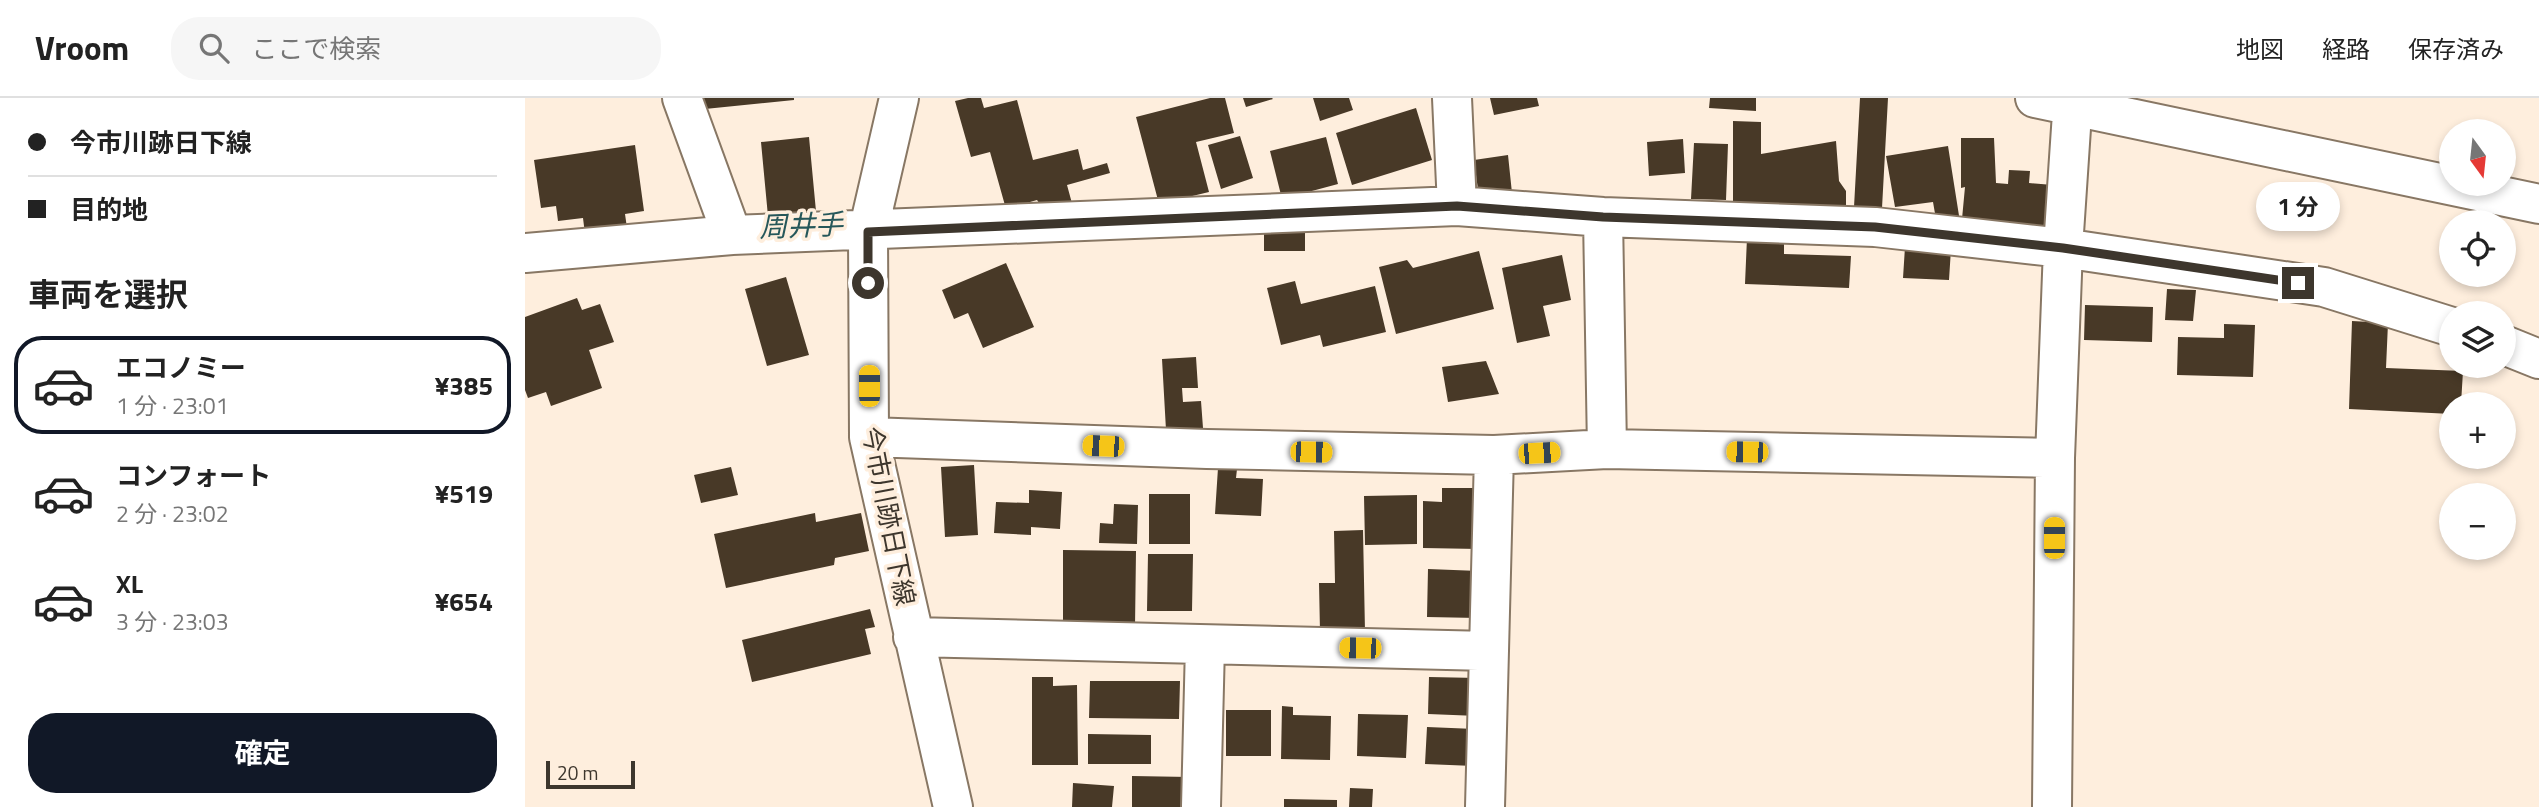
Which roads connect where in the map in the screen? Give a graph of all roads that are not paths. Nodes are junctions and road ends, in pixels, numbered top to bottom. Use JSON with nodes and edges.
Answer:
{"nodes":[{"id":1,"x":682,"y":98,"type":"edge"},
{"id":2,"x":899,"y":98,"type":"edge"},
{"id":3,"x":1452,"y":98,"type":"edge"},
{"id":4,"x":2035,"y":98,"type":"edge"},
{"id":5,"x":2073,"y":102,"type":"edge"},
{"id":6,"x":2539,"y":204,"type":"edge"},
{"id":7,"x":1457,"y":206,"type":"junction"},
{"id":8,"x":1603,"y":217,"type":"junction"},
{"id":9,"x":868,"y":232,"type":"junction"},
{"id":10,"x":732,"y":235,"type":"junction"},
{"id":11,"x":2063,"y":248,"type":"junction"},
{"id":12,"x":525,"y":253,"type":"edge"},
{"id":13,"x":2439,"y":323,"type":"edge"},
{"id":14,"x":2516,"y":350,"type":"edge"},
{"id":15,"x":2539,"y":359,"type":"edge"},
{"id":16,"x":869,"y":437,"type":"junction"},
{"id":17,"x":1607,"y":449,"type":"junction"},
{"id":18,"x":1494,"y":455,"type":"junction"},
{"id":19,"x":2055,"y":458,"type":"junction"},
{"id":20,"x":913,"y":637,"type":"junction"},
{"id":21,"x":1205,"y":645,"type":"junction"},
{"id":22,"x":1489,"y":651,"type":"junction"},
{"id":23,"x":953,"y":807,"type":"edge"},
{"id":24,"x":1201,"y":807,"type":"edge"},
{"id":25,"x":1485,"y":807,"type":"edge"},
{"id":26,"x":2052,"y":807,"type":"edge"}],
"edges":[{"from":1,"to":10,"type":"street"},
{"from":2,"to":9,"type":"street","name":"今市川跡日下線"},
{"from":3,"to":7,"type":"street"},
{"from":4,"to":5,"type":"street"},
{"from":5,"to":6,"type":"street"},
{"from":5,"to":11,"type":"street"},
{"from":7,"to":8,"type":"street"},
{"from":7,"to":9,"type":"street"},
{"from":8,"to":11,"type":"street"},
{"from":8,"to":17,"type":"street"},
{"from":9,"to":10,"type":"street"},
{"from":9,"to":16,"type":"street","name":"今市川跡日下線"},
{"from":10,"to":12,"type":"street"},
{"from":11,"to":13,"type":"street"},
{"from":11,"to":19,"type":"street"},
{"from":14,"to":15,"type":"street"},
{"from":16,"to":18,"type":"street"},
{"from":16,"to":20,"type":"street","name":"今市川跡日下線"},
{"from":17,"to":18,"type":"street"},
{"from":17,"to":19,"type":"street"},
{"from":18,"to":22,"type":"street"},
{"from":19,"to":26,"type":"street"},
{"from":20,"to":21,"type":"street"},
{"from":20,"to":23,"type":"street","name":"今市川跡日下線"},
{"from":21,"to":22,"type":"street"},
{"from":21,"to":24,"type":"street"},
{"from":22,"to":25,"type":"street"}]}
